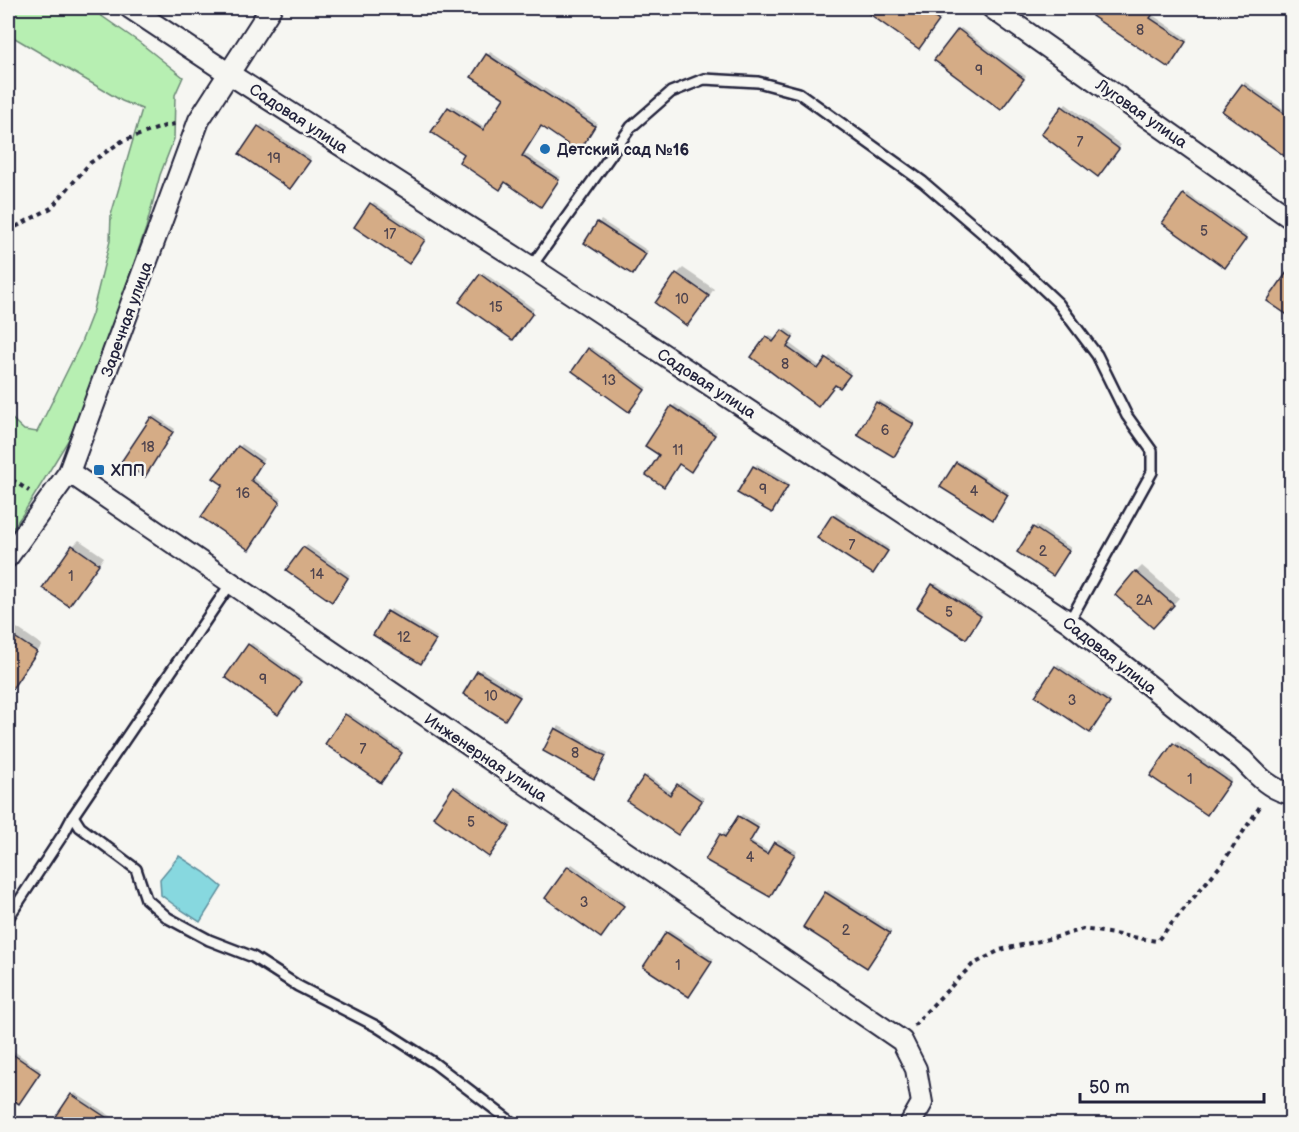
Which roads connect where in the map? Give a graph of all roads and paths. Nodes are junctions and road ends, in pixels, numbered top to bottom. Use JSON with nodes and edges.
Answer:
{"nodes":[{"id":1,"x":130,"y":8,"type":"edge"},
{"id":2,"x":271,"y":8,"type":"edge"},
{"id":3,"x":992,"y":8,"type":"edge"},
{"id":4,"x":228,"y":73,"type":"junction"},
{"id":5,"x":199,"y":120,"type":"junction"},
{"id":6,"x":1292,"y":219,"type":"edge"},
{"id":7,"x":8,"y":231,"type":"edge"},
{"id":8,"x":531,"y":267,"type":"junction"},
{"id":9,"x":8,"y":472,"type":"edge"},
{"id":10,"x":69,"y":472,"type":"junction"},
{"id":11,"x":47,"y":503,"type":"junction"},
{"id":12,"x":8,"y":557,"type":"edge"},
{"id":13,"x":231,"y":583,"type":"junction"},
{"id":14,"x":1069,"y":622,"type":"junction"},
{"id":15,"x":1266,"y":784,"type":"junction"},
{"id":16,"x":1292,"y":794,"type":"edge"},
{"id":17,"x":73,"y":816,"type":"junction"},
{"id":18,"x":8,"y":918,"type":"edge"},
{"id":19,"x":902,"y":1041,"type":"junction"},
{"id":20,"x":514,"y":1125,"type":"edge"},
{"id":21,"x":910,"y":1125,"type":"edge"}],
"edges":[{"from":1,"to":4,"type":"street","name":"Садовая улица"},
{"from":2,"to":4,"type":"street","name":"Заречная улица"},
{"from":3,"to":6,"type":"street","name":"Луговая улица"},
{"from":4,"to":5,"type":"street","name":"Заречная улица"},
{"from":4,"to":8,"type":"street","name":"Садовая улица"},
{"from":5,"to":7,"type":"path"},
{"from":5,"to":10,"type":"street","name":"Заречная улица"},
{"from":8,"to":14,"type":"street","name":"Садовая улица"},
{"from":8,"to":14,"type":"lane"},
{"from":9,"to":11,"type":"path"},
{"from":10,"to":11,"type":"street","name":"Заречная улица"},
{"from":10,"to":13,"type":"street","name":"Инженерная улица"},
{"from":11,"to":12,"type":"street","name":"Заречная улица"},
{"from":13,"to":17,"type":"lane"},
{"from":13,"to":19,"type":"street","name":"Инженерная улица"},
{"from":14,"to":15,"type":"street","name":"Садовая улица"},
{"from":15,"to":16,"type":"street"},
{"from":15,"to":19,"type":"path"},
{"from":17,"to":18,"type":"lane"},
{"from":17,"to":20,"type":"lane"},
{"from":19,"to":21,"type":"street"}]}
